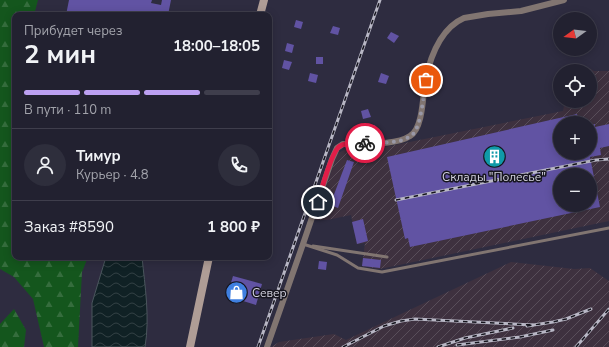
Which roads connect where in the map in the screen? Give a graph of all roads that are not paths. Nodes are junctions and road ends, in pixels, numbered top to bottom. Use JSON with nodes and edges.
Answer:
{"nodes":[{"id":1,"x":264,"y":0,"type":"edge"},
{"id":2,"x":564,"y":0,"type":"edge"},
{"id":3,"x":261,"y":12,"type":"edge"},
{"id":4,"x":609,"y":228,"type":"edge"},
{"id":5,"x":303,"y":244,"type":"junction"},
{"id":6,"x":387,"y":257,"type":"dead end"},
{"id":7,"x":208,"y":260,"type":"edge"},
{"id":8,"x":190,"y":347,"type":"edge"},
{"id":9,"x":267,"y":347,"type":"edge"}],
"edges":[{"from":1,"to":3,"type":"street"},
{"from":2,"to":5,"type":"street"},
{"from":4,"to":5,"type":"lane"},
{"from":5,"to":6,"type":"lane"},
{"from":5,"to":9,"type":"street"},
{"from":7,"to":8,"type":"street"}]}
